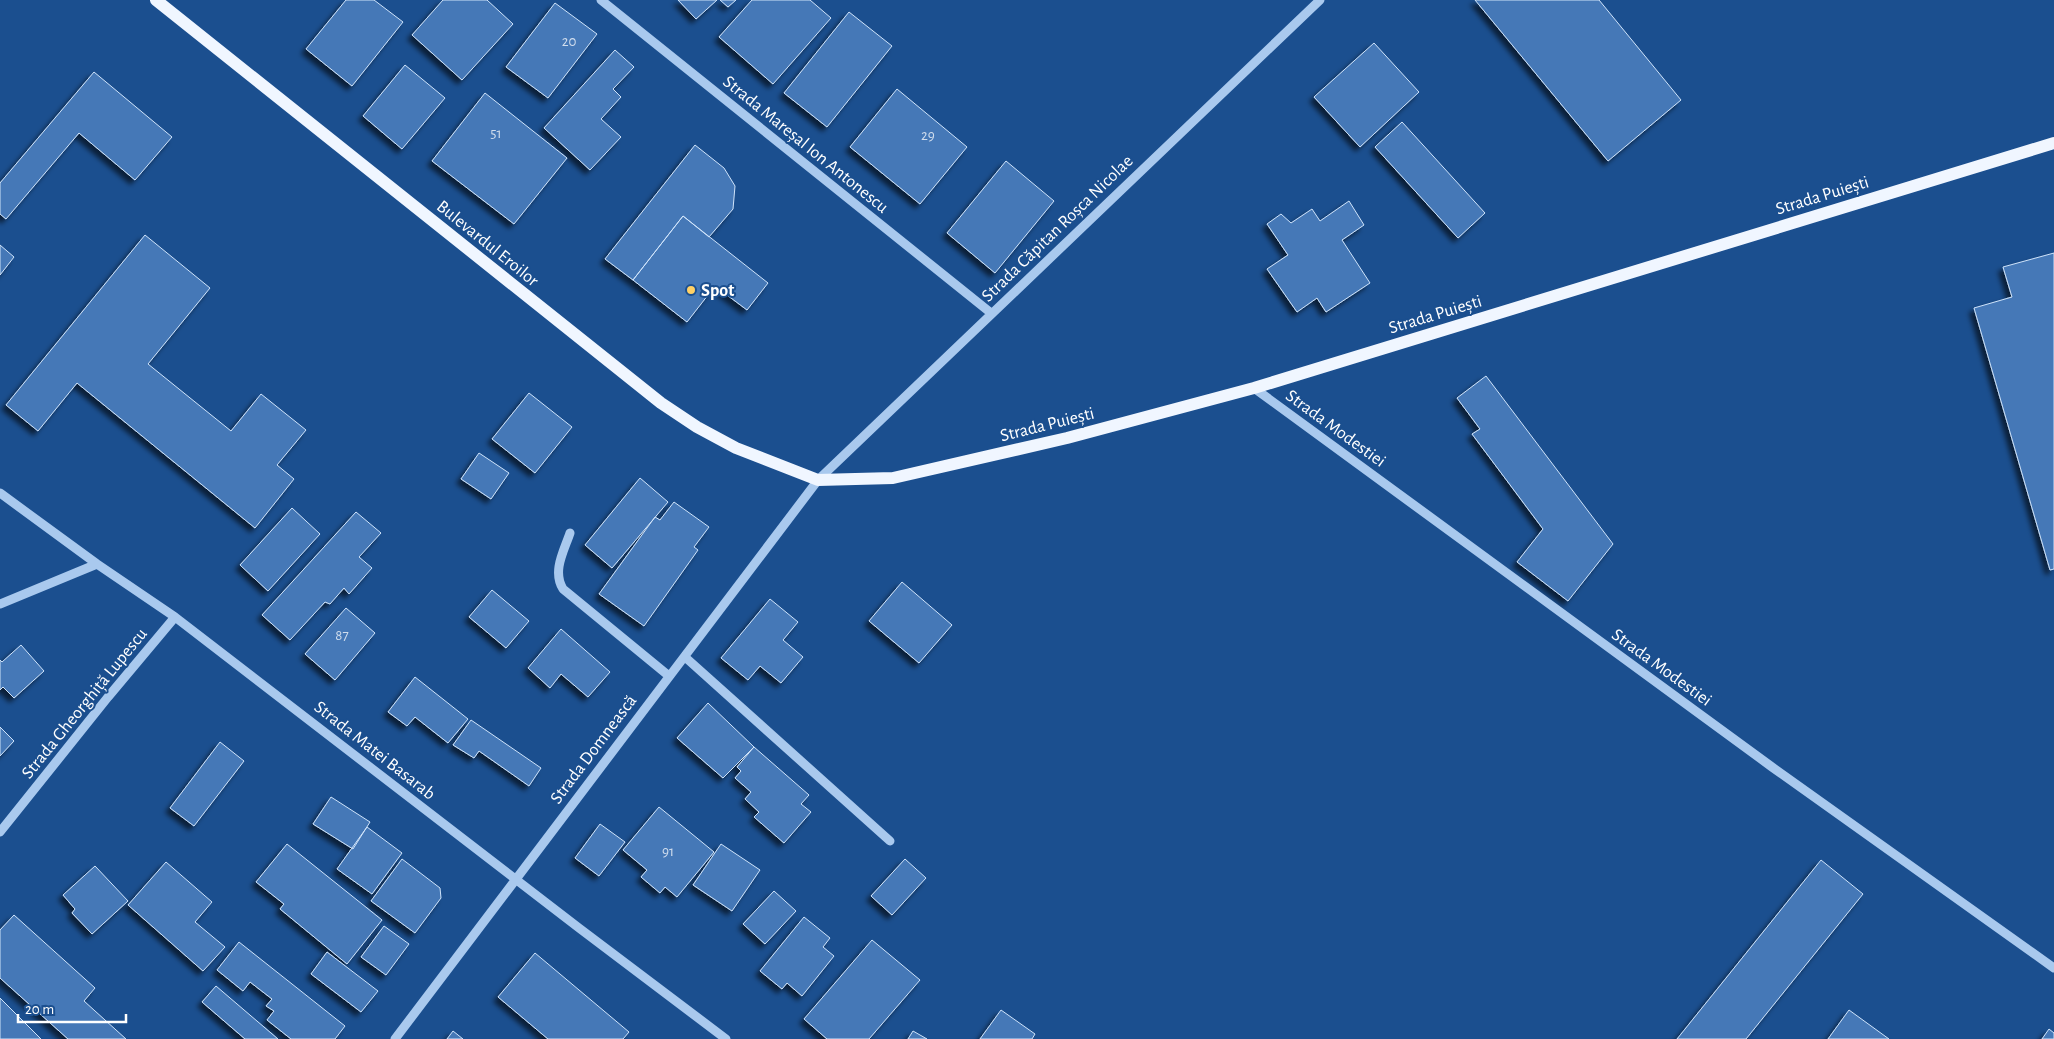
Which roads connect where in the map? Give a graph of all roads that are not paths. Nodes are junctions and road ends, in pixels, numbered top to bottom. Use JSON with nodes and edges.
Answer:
{"nodes":[{"id":1,"x":156,"y":0,"type":"edge"},
{"id":2,"x":601,"y":0,"type":"edge"},
{"id":3,"x":1320,"y":0,"type":"edge"},
{"id":4,"x":2054,"y":143,"type":"edge"},
{"id":5,"x":991,"y":313,"type":"junction"},
{"id":6,"x":1254,"y":388,"type":"junction"},
{"id":7,"x":818,"y":480,"type":"junction"},
{"id":8,"x":0,"y":493,"type":"edge"},
{"id":9,"x":570,"y":533,"type":"dead end"},
{"id":10,"x":97,"y":564,"type":"junction"},
{"id":11,"x":0,"y":604,"type":"edge"},
{"id":12,"x":175,"y":617,"type":"junction"},
{"id":13,"x":685,"y":657,"type":"junction"},
{"id":14,"x":669,"y":676,"type":"junction"},
{"id":15,"x":0,"y":832,"type":"edge"},
{"id":16,"x":890,"y":841,"type":"dead end"},
{"id":17,"x":516,"y":879,"type":"junction"},
{"id":18,"x":2054,"y":968,"type":"edge"},
{"id":19,"x":395,"y":1039,"type":"edge"},
{"id":20,"x":726,"y":1039,"type":"edge"}],
"edges":[{"from":1,"to":7,"type":"main road","name":"Bulevardul Eroilor"},
{"from":2,"to":5,"type":"street","name":"Strada Mareșal Ion Antonescu"},
{"from":3,"to":5,"type":"street","name":"Strada Căpitan Roșca Nicolae"},
{"from":4,"to":6,"type":"main road","name":"Strada Puiești"},
{"from":5,"to":7,"type":"street","name":"Strada Căpitan Roșca Nicolae"},
{"from":6,"to":7,"type":"main road","name":"Strada Puiești"},
{"from":6,"to":18,"type":"street","name":"Strada Modestiei"},
{"from":7,"to":13,"type":"street","name":"Strada Domnească"},
{"from":8,"to":10,"type":"street","name":"Strada Matei Basarab"},
{"from":9,"to":14,"type":"street"},
{"from":10,"to":11,"type":"street"},
{"from":10,"to":12,"type":"street","name":"Strada Matei Basarab"},
{"from":12,"to":15,"type":"street","name":"Strada Gheorghiță Lupescu"},
{"from":12,"to":17,"type":"street","name":"Strada Matei Basarab"},
{"from":13,"to":14,"type":"street","name":"Strada Domnească"},
{"from":13,"to":16,"type":"street"},
{"from":14,"to":17,"type":"street","name":"Strada Domnească"},
{"from":17,"to":19,"type":"street","name":"Strada Domnească"},
{"from":17,"to":20,"type":"street","name":"Strada Matei Basarab"}]}
